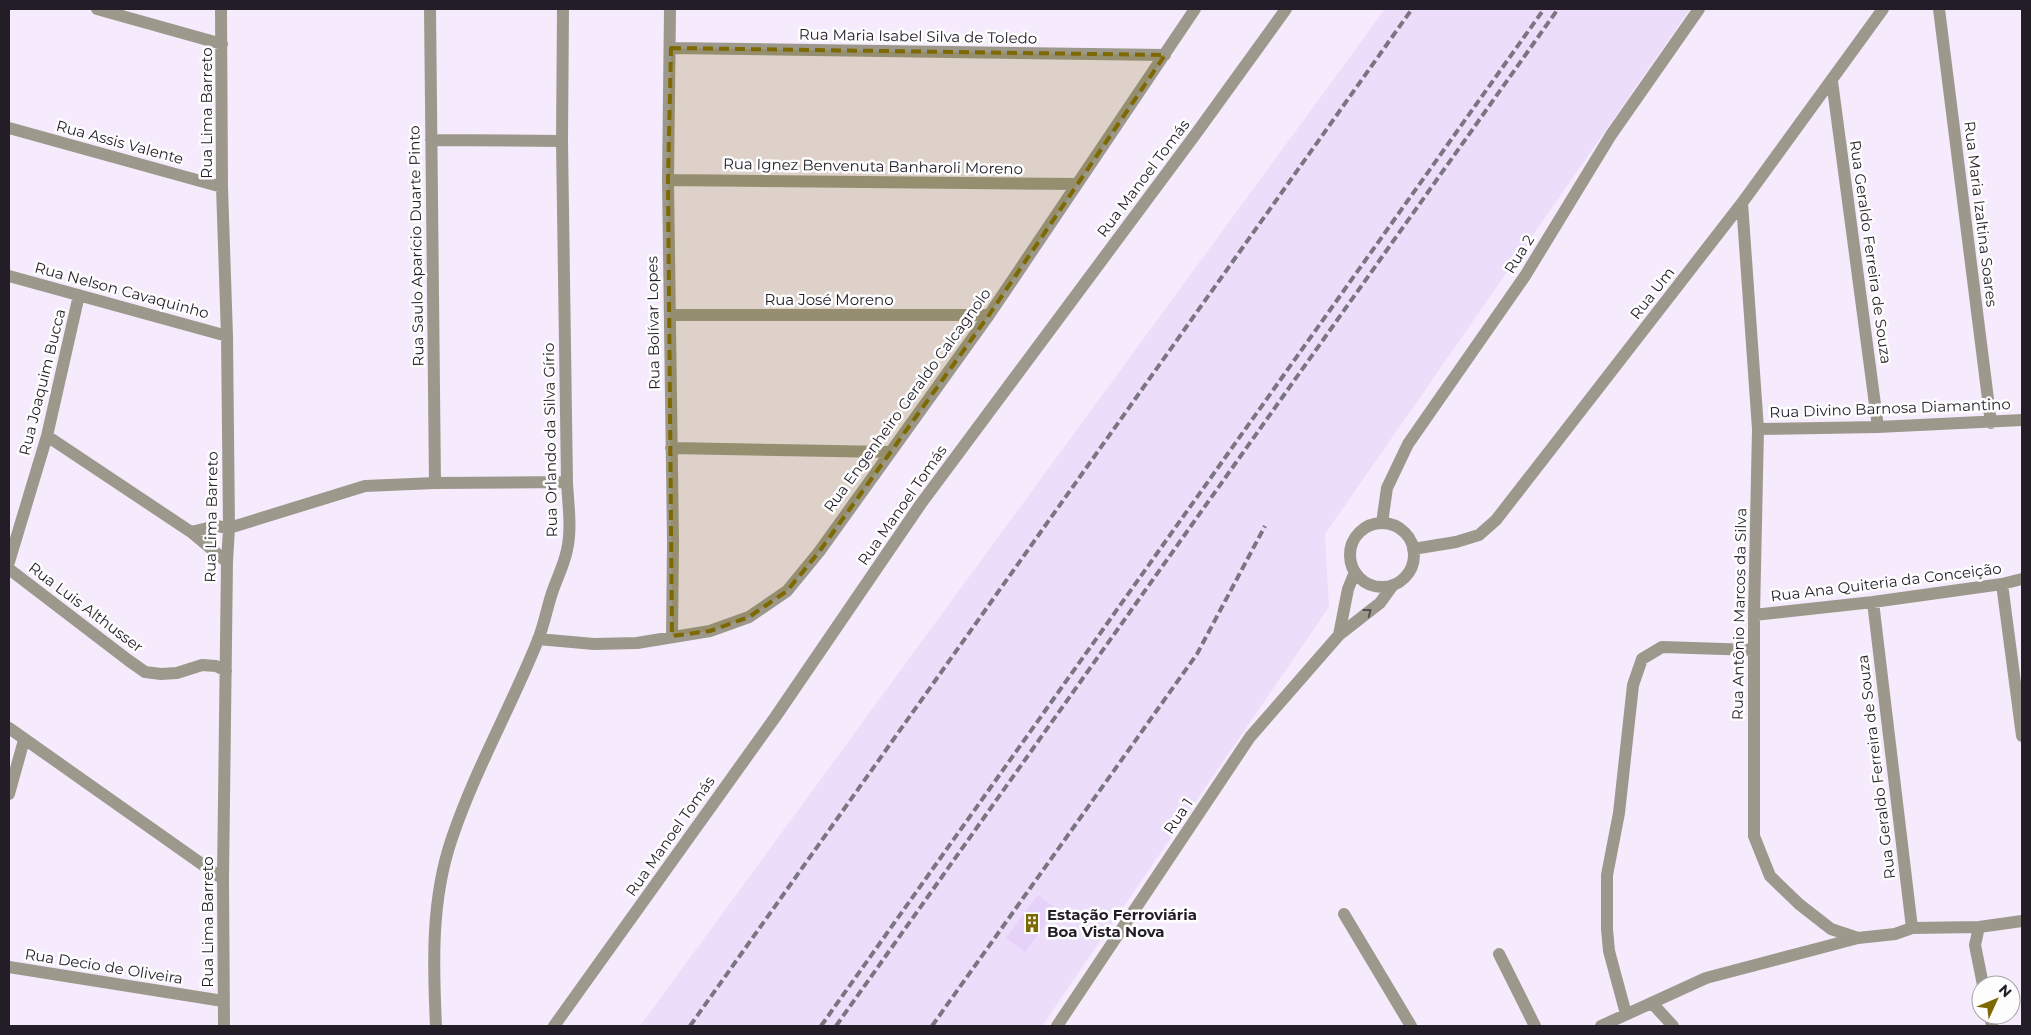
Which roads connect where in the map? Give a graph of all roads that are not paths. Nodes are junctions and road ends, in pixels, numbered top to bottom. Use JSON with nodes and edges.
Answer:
{"nodes":[{"id":1,"x":97,"y":9,"type":"edge"},
{"id":2,"x":221,"y":9,"type":"edge"},
{"id":3,"x":430,"y":9,"type":"edge"},
{"id":4,"x":563,"y":9,"type":"edge"},
{"id":5,"x":670,"y":9,"type":"edge"},
{"id":6,"x":1195,"y":9,"type":"edge"},
{"id":7,"x":1286,"y":9,"type":"edge"},
{"id":8,"x":1699,"y":9,"type":"edge"},
{"id":9,"x":1883,"y":9,"type":"edge"},
{"id":10,"x":1939,"y":9,"type":"edge"},
{"id":11,"x":222,"y":44,"type":"junction"},
{"id":12,"x":671,"y":48,"type":"junction"},
{"id":13,"x":1165,"y":56,"type":"junction"},
{"id":14,"x":1832,"y":81,"type":"junction"},
{"id":15,"x":9,"y":128,"type":"edge"},
{"id":16,"x":431,"y":140,"type":"junction"},
{"id":17,"x":562,"y":141,"type":"junction"},
{"id":18,"x":668,"y":180,"type":"junction"},
{"id":19,"x":1077,"y":184,"type":"junction"},
{"id":20,"x":222,"y":188,"type":"junction"},
{"id":21,"x":1742,"y":203,"type":"junction"},
{"id":22,"x":9,"y":276,"type":"edge"},
{"id":23,"x":79,"y":295,"type":"junction"},
{"id":24,"x":670,"y":315,"type":"junction"},
{"id":25,"x":989,"y":316,"type":"junction"},
{"id":26,"x":227,"y":336,"type":"junction"},
{"id":27,"x":2022,"y":420,"type":"edge"},
{"id":28,"x":1991,"y":423,"type":"junction"},
{"id":29,"x":1878,"y":426,"type":"junction"},
{"id":30,"x":1758,"y":429,"type":"junction"},
{"id":31,"x":47,"y":436,"type":"junction"},
{"id":32,"x":671,"y":448,"type":"junction"},
{"id":33,"x":890,"y":452,"type":"junction"},
{"id":34,"x":567,"y":482,"type":"junction"},
{"id":35,"x":435,"y":483,"type":"junction"},
{"id":36,"x":1382,"y":523,"type":"junction"},
{"id":37,"x":229,"y":528,"type":"junction"},
{"id":38,"x":191,"y":532,"type":"junction"},
{"id":39,"x":1413,"y":549,"type":"junction"},
{"id":40,"x":9,"y":562,"type":"edge"},
{"id":41,"x":227,"y":562,"type":"junction"},
{"id":42,"x":9,"y":569,"type":"edge"},
{"id":43,"x":1355,"y":572,"type":"junction"},
{"id":44,"x":2022,"y":579,"type":"edge"},
{"id":45,"x":2002,"y":584,"type":"junction"},
{"id":46,"x":1393,"y":585,"type":"junction"},
{"id":47,"x":1873,"y":602,"type":"junction"},
{"id":48,"x":1754,"y":615,"type":"junction"},
{"id":49,"x":1339,"y":635,"type":"junction"},
{"id":50,"x":672,"y":636,"type":"junction"},
{"id":51,"x":538,"y":639,"type":"junction"},
{"id":52,"x":226,"y":646,"type":"junction"},
{"id":53,"x":1754,"y":650,"type":"junction"},
{"id":54,"x":202,"y":665,"type":"junction"},
{"id":55,"x":226,"y":671,"type":"junction"},
{"id":56,"x":9,"y":728,"type":"edge"},
{"id":57,"x":2022,"y":736,"type":"edge"},
{"id":58,"x":24,"y":740,"type":"junction"},
{"id":59,"x":9,"y":794,"type":"edge"},
{"id":60,"x":223,"y":879,"type":"junction"},
{"id":61,"x":1344,"y":914,"type":"dead end"},
{"id":62,"x":2022,"y":921,"type":"edge"},
{"id":63,"x":1979,"y":927,"type":"junction"},
{"id":64,"x":1912,"y":928,"type":"junction"},
{"id":65,"x":1858,"y":938,"type":"junction"},
{"id":66,"x":1499,"y":954,"type":"dead end"},
{"id":67,"x":9,"y":967,"type":"edge"},
{"id":68,"x":1981,"y":975,"type":"edge"},
{"id":69,"x":224,"y":1000,"type":"junction"},
{"id":70,"x":1652,"y":1003,"type":"junction"},
{"id":71,"x":1626,"y":1014,"type":"junction"},
{"id":72,"x":224,"y":1026,"type":"edge"},
{"id":73,"x":436,"y":1026,"type":"edge"},
{"id":74,"x":554,"y":1026,"type":"edge"},
{"id":75,"x":1057,"y":1026,"type":"edge"},
{"id":76,"x":1411,"y":1026,"type":"edge"},
{"id":77,"x":1535,"y":1026,"type":"edge"},
{"id":78,"x":1601,"y":1026,"type":"edge"},
{"id":79,"x":1673,"y":1026,"type":"edge"}],
"edges":[{"from":1,"to":11,"type":"street"},
{"from":2,"to":11,"type":"street","name":"Rua Lima Barreto"},
{"from":3,"to":16,"type":"street","name":"Rua Saulo Aparício Duarte Pinto"},
{"from":4,"to":17,"type":"street","name":"Rua Orlando da Silva Gírio"},
{"from":5,"to":12,"type":"street","name":"Rua Bolívar Lopes"},
{"from":6,"to":13,"type":"street","name":"Rua Engenheiro Geraldo Calcagnolo"},
{"from":7,"to":74,"type":"street","name":"Rua Manoel Tomás"},
{"from":8,"to":36,"type":"street","name":"Rua 2"},
{"from":9,"to":14,"type":"street","name":"Rua Um"},
{"from":10,"to":28,"type":"street","name":"Rua Maria Izaltina Soares"},
{"from":11,"to":20,"type":"street","name":"Rua Lima Barreto"},
{"from":12,"to":13,"type":"street","name":"Rua Maria Isabel Silva de Toledo"},
{"from":12,"to":18,"type":"street","name":"Rua Bolívar Lopes"},
{"from":13,"to":19,"type":"street","name":"Rua Engenheiro Geraldo Calcagnolo"},
{"from":14,"to":21,"type":"street","name":"Rua Um"},
{"from":14,"to":29,"type":"street","name":"Rua Geraldo Ferreira de Souza"},
{"from":15,"to":20,"type":"street","name":"Rua Assis Valente"},
{"from":16,"to":17,"type":"street"},
{"from":16,"to":35,"type":"street","name":"Rua Saulo Aparício Duarte Pinto"},
{"from":17,"to":34,"type":"street","name":"Rua Orlando da Silva Gírio"},
{"from":18,"to":19,"type":"street","name":"Rua Ignez Benvenuta Banharoli Moreno"},
{"from":18,"to":24,"type":"street","name":"Rua Bolívar Lopes"},
{"from":19,"to":25,"type":"street","name":"Rua Engenheiro Geraldo Calcagnolo"},
{"from":20,"to":26,"type":"street","name":"Rua Lima Barreto"},
{"from":21,"to":30,"type":"street","name":"Rua Antônio Marcos da Silva"},
{"from":21,"to":39,"type":"street","name":"Rua Um"},
{"from":22,"to":23,"type":"street","name":"Rua Nelson Cavaquinho"},
{"from":23,"to":26,"type":"street","name":"Rua Nelson Cavaquinho"},
{"from":23,"to":31,"type":"street","name":"Rua Joaquim Bucca"},
{"from":24,"to":25,"type":"street","name":"Rua José Moreno"},
{"from":24,"to":32,"type":"street","name":"Rua Bolívar Lopes"},
{"from":25,"to":33,"type":"street","name":"Rua Engenheiro Geraldo Calcagnolo"},
{"from":26,"to":37,"type":"street","name":"Rua Lima Barreto"},
{"from":27,"to":28,"type":"street","name":"Rua Divino Barnosa Diamantino"},
{"from":28,"to":29,"type":"street","name":"Rua Divino Barnosa Diamantino"},
{"from":29,"to":30,"type":"street","name":"Rua Divino Barnosa Diamantino"},
{"from":30,"to":48,"type":"street","name":"Rua Antônio Marcos da Silva"},
{"from":31,"to":38,"type":"street"},
{"from":31,"to":40,"type":"street","name":"Rua Joaquim Bucca"},
{"from":32,"to":33,"type":"street"},
{"from":32,"to":50,"type":"street","name":"Rua Bolívar Lopes"},
{"from":33,"to":50,"type":"street","name":"Rua Engenheiro Geraldo Calcagnolo"},
{"from":34,"to":35,"type":"street"},
{"from":34,"to":51,"type":"street","name":"Rua Orlando da Silva Gírio"},
{"from":35,"to":37,"type":"street"},
{"from":36,"to":39,"type":"street"},
{"from":36,"to":43,"type":"street"},
{"from":37,"to":38,"type":"street"},
{"from":37,"to":41,"type":"street","name":"Rua Lima Barreto"},
{"from":38,"to":41,"type":"street"},
{"from":39,"to":46,"type":"street"},
{"from":41,"to":52,"type":"street","name":"Rua Lima Barreto"},
{"from":42,"to":54,"type":"street","name":"Rua Luis Althusser"},
{"from":43,"to":46,"type":"street"},
{"from":43,"to":49,"type":"street"},
{"from":44,"to":45,"type":"street","name":"Rua Ana Quiteria da Conceição"},
{"from":45,"to":47,"type":"street","name":"Rua Ana Quiteria da Conceição"},
{"from":45,"to":57,"type":"street"},
{"from":49,"to":46,"type":"street","name":"Rua 1","one_way":true},
{"from":47,"to":48,"type":"street","name":"Rua Ana Quiteria da Conceição"},
{"from":47,"to":64,"type":"street","name":"Rua Geraldo Ferreira de Souza"},
{"from":48,"to":53,"type":"street","name":"Rua Antônio Marcos da Silva"},
{"from":49,"to":75,"type":"street","name":"Rua 1"},
{"from":50,"to":51,"type":"street","name":"Rua Engenheiro Geraldo Calcagnolo"},
{"from":51,"to":73,"type":"street","name":"Rua Orlando da Silva Gírio"},
{"from":52,"to":54,"type":"street","name":"Rua Luis Althusser"},
{"from":52,"to":55,"type":"street","name":"Rua Lima Barreto"},
{"from":53,"to":65,"type":"street","name":"Rua Antônio Marcos da Silva"},
{"from":53,"to":71,"type":"street"},
{"from":54,"to":55,"type":"street","name":"Rua Luis Althusser"},
{"from":55,"to":60,"type":"street","name":"Rua Lima Barreto"},
{"from":56,"to":58,"type":"street"},
{"from":58,"to":59,"type":"street"},
{"from":58,"to":60,"type":"street"},
{"from":60,"to":69,"type":"street","name":"Rua Lima Barreto"},
{"from":61,"to":76,"type":"street"},
{"from":62,"to":63,"type":"street","name":"Rua Antônio Marcos da Silva"},
{"from":63,"to":64,"type":"street","name":"Rua Antônio Marcos da Silva"},
{"from":63,"to":68,"type":"street"},
{"from":64,"to":65,"type":"street","name":"Rua Antônio Marcos da Silva"},
{"from":65,"to":70,"type":"street"},
{"from":66,"to":77,"type":"street"},
{"from":67,"to":69,"type":"street","name":"Rua Decio de Oliveira"},
{"from":69,"to":72,"type":"street","name":"Rua Lima Barreto"},
{"from":70,"to":71,"type":"street"},
{"from":70,"to":79,"type":"street"},
{"from":71,"to":78,"type":"street"}]}
